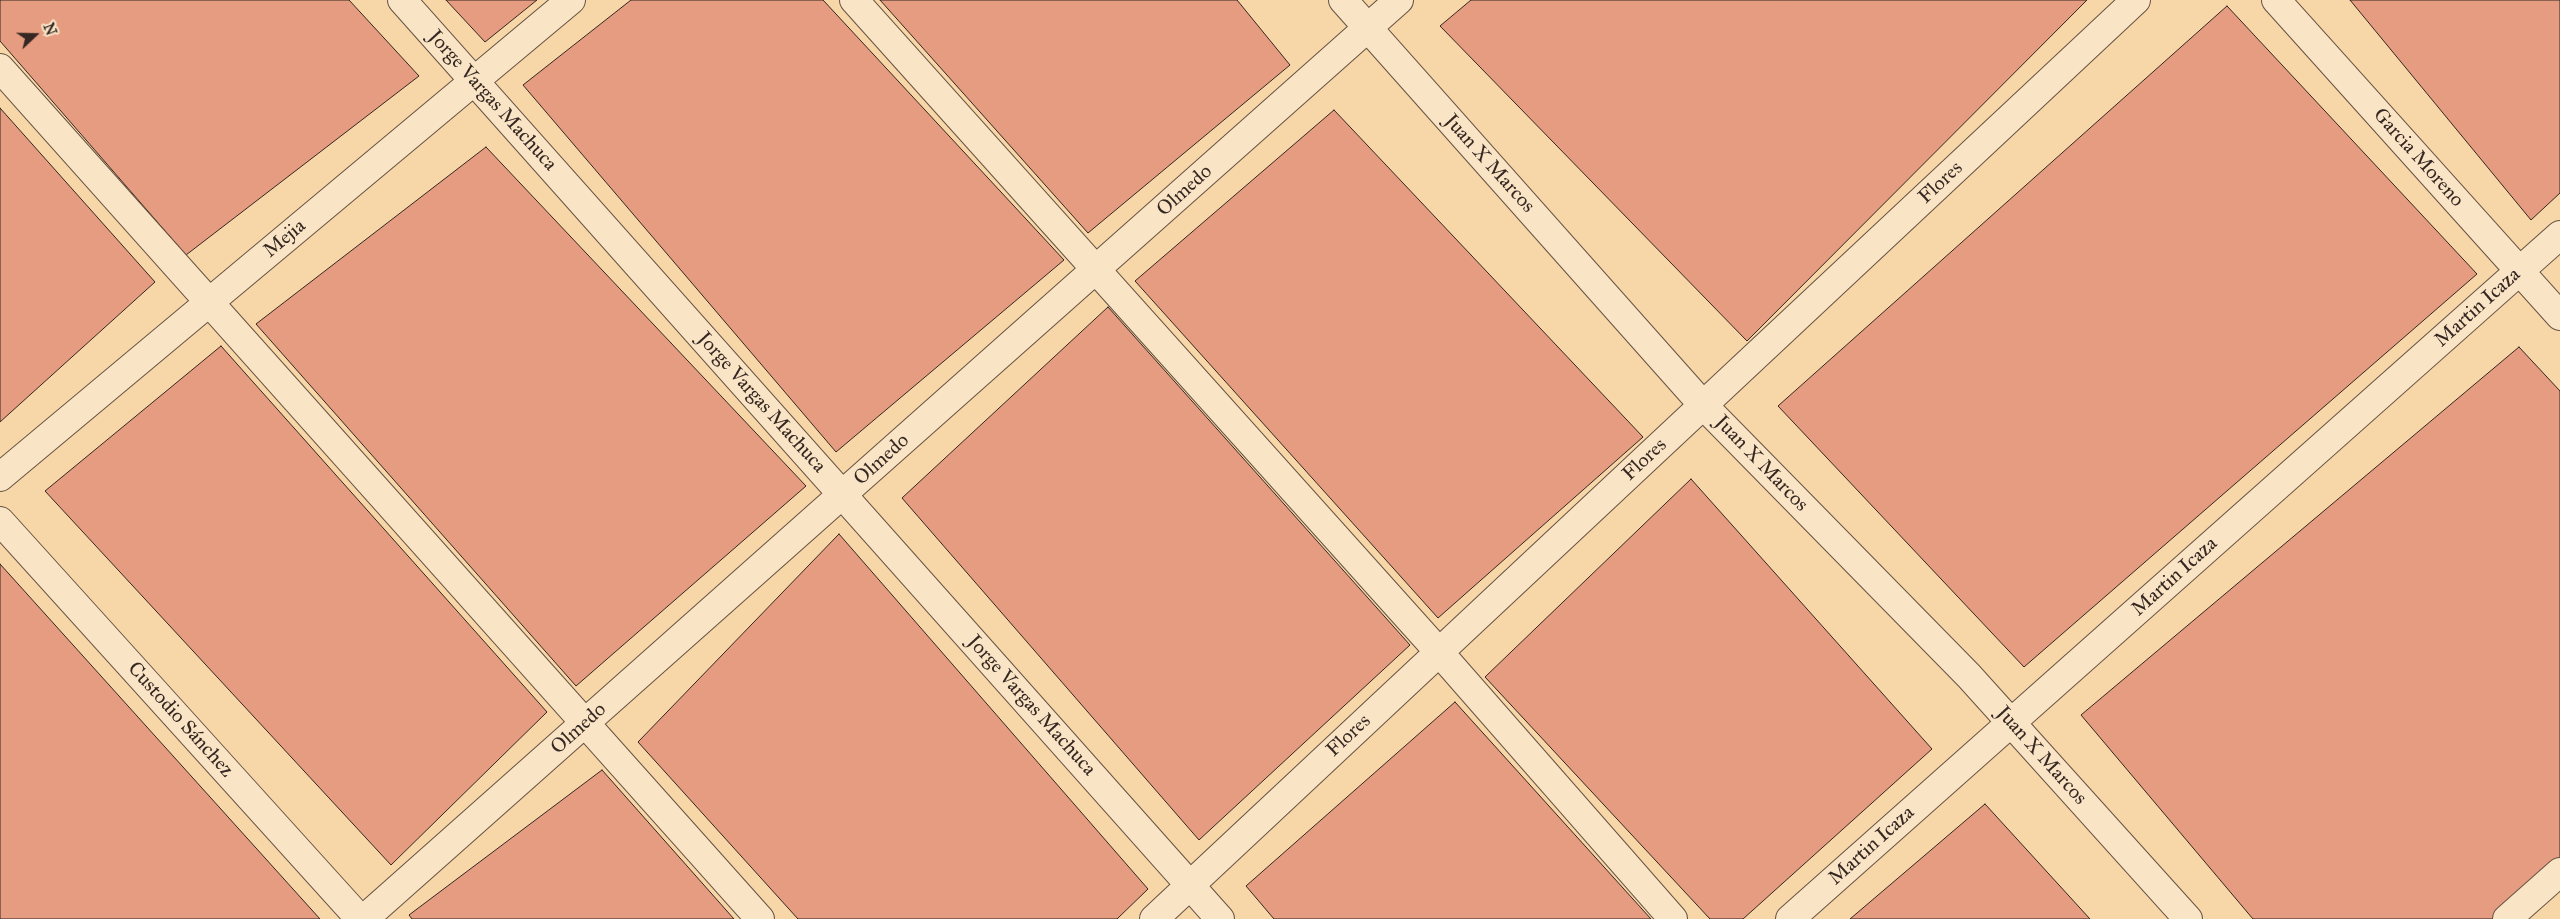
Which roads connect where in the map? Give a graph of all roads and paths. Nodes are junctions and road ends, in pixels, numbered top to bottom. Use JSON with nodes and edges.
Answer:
{"nodes":[{"id":1,"x":402,"y":0,"type":"edge"},
{"id":2,"x":571,"y":0,"type":"edge"},
{"id":3,"x":854,"y":0,"type":"edge"},
{"id":4,"x":1343,"y":0,"type":"edge"},
{"id":5,"x":1400,"y":0,"type":"edge"},
{"id":6,"x":2136,"y":0,"type":"edge"},
{"id":7,"x":2276,"y":0,"type":"edge"},
{"id":8,"x":1368,"y":28,"type":"junction"},
{"id":9,"x":0,"y":68,"type":"edge"},
{"id":10,"x":474,"y":81,"type":"junction"},
{"id":11,"x":2560,"y":235,"type":"edge"},
{"id":12,"x":1096,"y":270,"type":"junction"},
{"id":13,"x":2520,"y":271,"type":"junction"},
{"id":14,"x":210,"y":302,"type":"junction"},
{"id":15,"x":2560,"y":316,"type":"edge"},
{"id":16,"x":1703,"y":405,"type":"junction"},
{"id":17,"x":0,"y":477,"type":"edge"},
{"id":18,"x":843,"y":495,"type":"junction"},
{"id":19,"x":0,"y":521,"type":"edge"},
{"id":20,"x":1439,"y":652,"type":"junction"},
{"id":21,"x":586,"y":723,"type":"junction"},
{"id":22,"x":2010,"y":723,"type":"junction"},
{"id":23,"x":2560,"y":872,"type":"edge"},
{"id":24,"x":1190,"y":885,"type":"junction"},
{"id":25,"x":360,"y":919,"type":"edge"},
{"id":26,"x":364,"y":919,"type":"edge"},
{"id":27,"x":760,"y":919,"type":"edge"},
{"id":28,"x":1154,"y":919,"type":"edge"},
{"id":29,"x":1220,"y":919,"type":"edge"},
{"id":30,"x":1673,"y":919,"type":"edge"},
{"id":31,"x":1790,"y":919,"type":"edge"},
{"id":32,"x":2188,"y":919,"type":"edge"},
{"id":33,"x":2507,"y":919,"type":"edge"}],
"edges":[{"from":1,"to":10,"type":"street","name":"Jorge Vargas Machuca"},
{"from":2,"to":10,"type":"street","name":"Mejia"},
{"from":3,"to":12,"type":"street"},
{"from":4,"to":8,"type":"street","name":"Juan X Marcos"},
{"from":5,"to":8,"type":"street","name":"Olmedo"},
{"from":6,"to":16,"type":"street","name":"Flores"},
{"from":7,"to":13,"type":"street","name":"Garcia Moreno"},
{"from":8,"to":12,"type":"street","name":"Olmedo"},
{"from":8,"to":16,"type":"street","name":"Juan X Marcos"},
{"from":9,"to":14,"type":"street"},
{"from":10,"to":14,"type":"street","name":"Mejia"},
{"from":10,"to":18,"type":"street","name":"Jorge Vargas Machuca"},
{"from":11,"to":13,"type":"street","name":"Martin Icaza"},
{"from":12,"to":18,"type":"street","name":"Olmedo"},
{"from":12,"to":20,"type":"street"},
{"from":13,"to":15,"type":"street","name":"Garcia Moreno"},
{"from":13,"to":22,"type":"street","name":"Martin Icaza"},
{"from":14,"to":17,"type":"street","name":"Mejia"},
{"from":14,"to":21,"type":"street"},
{"from":16,"to":20,"type":"street","name":"Flores"},
{"from":16,"to":22,"type":"street","name":"Juan X Marcos"},
{"from":18,"to":21,"type":"street","name":"Olmedo"},
{"from":18,"to":24,"type":"street","name":"Jorge Vargas Machuca"},
{"from":19,"to":25,"type":"street","name":"Custodio Sánchez"},
{"from":20,"to":24,"type":"street","name":"Flores"},
{"from":20,"to":30,"type":"street"},
{"from":21,"to":26,"type":"street","name":"Olmedo"},
{"from":21,"to":27,"type":"street"},
{"from":22,"to":31,"type":"street","name":"Martin Icaza"},
{"from":22,"to":32,"type":"street","name":"Juan X Marcos"},
{"from":23,"to":33,"type":"street"},
{"from":24,"to":28,"type":"street","name":"Flores"},
{"from":24,"to":29,"type":"street","name":"Jorge Vargas Machuca"}]}
